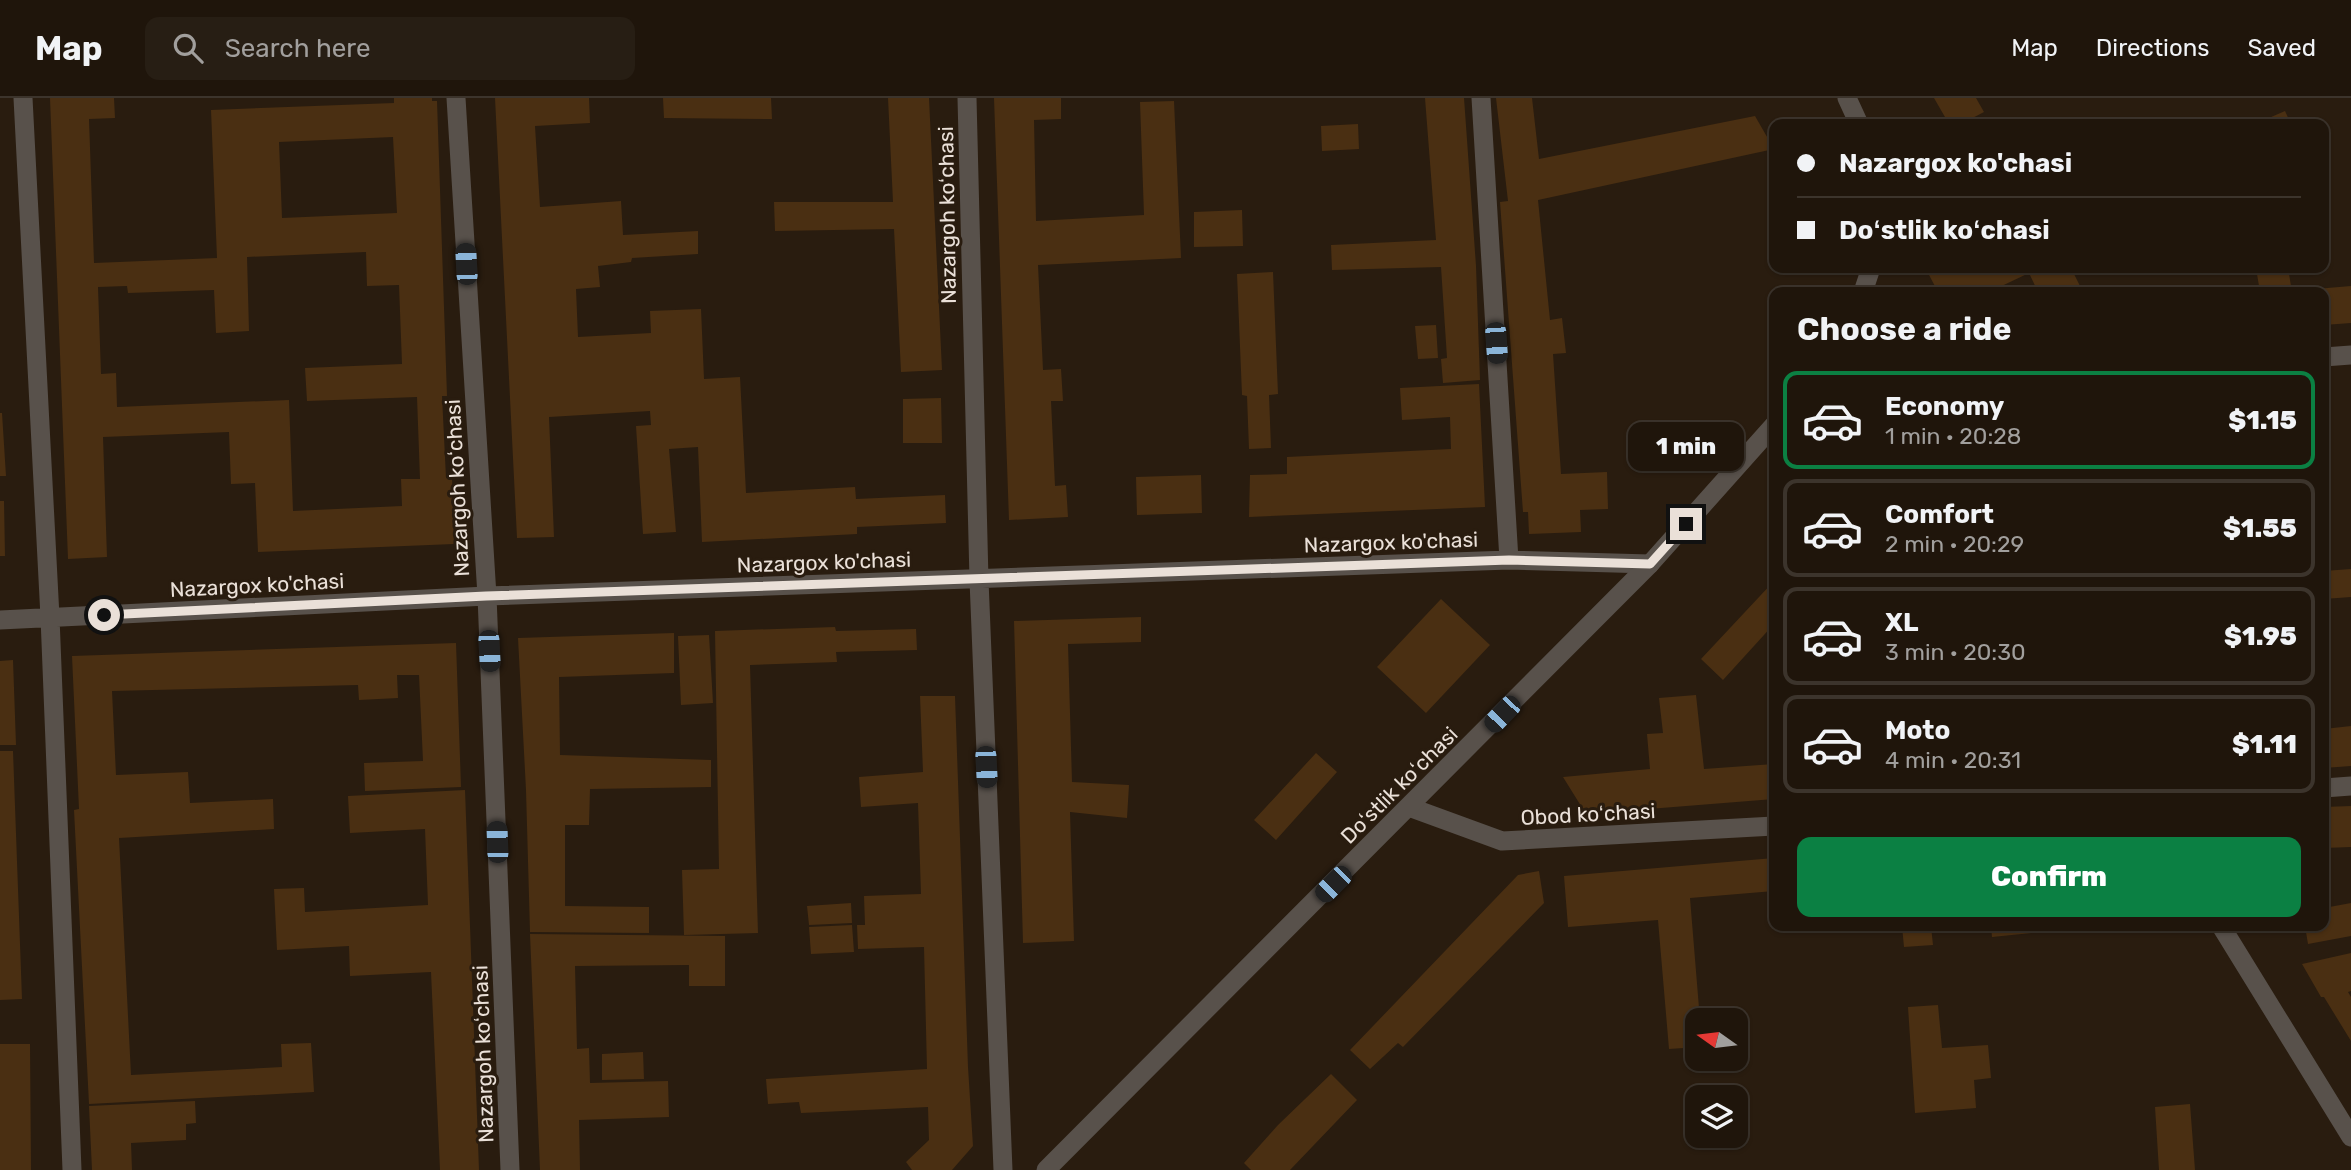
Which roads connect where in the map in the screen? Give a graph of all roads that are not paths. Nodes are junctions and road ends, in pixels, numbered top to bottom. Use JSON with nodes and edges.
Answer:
{"nodes":[{"id":1,"x":23,"y":98,"type":"edge"},
{"id":2,"x":456,"y":98,"type":"edge"},
{"id":3,"x":967,"y":98,"type":"edge"},
{"id":4,"x":1481,"y":98,"type":"edge"},
{"id":5,"x":1847,"y":98,"type":"edge"},
{"id":6,"x":1857,"y":119,"type":"edge"},
{"id":7,"x":2351,"y":355,"type":"edge"},
{"id":8,"x":2329,"y":356,"type":"edge"},
{"id":9,"x":1769,"y":431,"type":"edge"},
{"id":10,"x":1509,"y":560,"type":"junction"},
{"id":11,"x":1650,"y":564,"type":"junction"},
{"id":12,"x":979,"y":580,"type":"junction"},
{"id":13,"x":486,"y":596,"type":"junction"},
{"id":14,"x":50,"y":617,"type":"junction"},
{"id":15,"x":0,"y":620,"type":"edge"},
{"id":16,"x":2351,"y":786,"type":"edge"},
{"id":17,"x":2329,"y":788,"type":"edge"},
{"id":18,"x":1409,"y":807,"type":"junction"},
{"id":19,"x":1769,"y":826,"type":"edge"},
{"id":20,"x":2224,"y":931,"type":"edge"},
{"id":21,"x":2351,"y":1137,"type":"edge"},
{"id":22,"x":72,"y":1170,"type":"edge"},
{"id":23,"x":510,"y":1170,"type":"edge"},
{"id":24,"x":1003,"y":1170,"type":"edge"},
{"id":25,"x":1046,"y":1170,"type":"edge"}],
"edges":[{"from":1,"to":14,"type":"street"},
{"from":2,"to":13,"type":"street","name":"Nazargoh koʻchasi"},
{"from":3,"to":12,"type":"street","name":"Nazargoh koʻchasi"},
{"from":4,"to":10,"type":"street"},
{"from":5,"to":6,"type":"street"},
{"from":7,"to":8,"type":"street"},
{"from":9,"to":11,"type":"street","name":"Doʻstlik koʻchasi"},
{"from":10,"to":11,"type":"street","name":"Nazargox ko'chasi"},
{"from":10,"to":12,"type":"street","name":"Nazargox ko'chasi"},
{"from":11,"to":18,"type":"street","name":"Doʻstlik koʻchasi"},
{"from":12,"to":13,"type":"street","name":"Nazargox ko'chasi"},
{"from":12,"to":24,"type":"street","name":"Nazargoh koʻchasi"},
{"from":13,"to":14,"type":"street","name":"Nazargox ko'chasi"},
{"from":13,"to":23,"type":"street","name":"Nazargoh koʻchasi"},
{"from":14,"to":15,"type":"street","name":"Nazargox ko'chasi"},
{"from":14,"to":22,"type":"street"},
{"from":16,"to":17,"type":"street"},
{"from":18,"to":19,"type":"street","name":"Obod koʻchasi"},
{"from":18,"to":25,"type":"street","name":"Doʻstlik koʻchasi"},
{"from":20,"to":21,"type":"street"}]}
